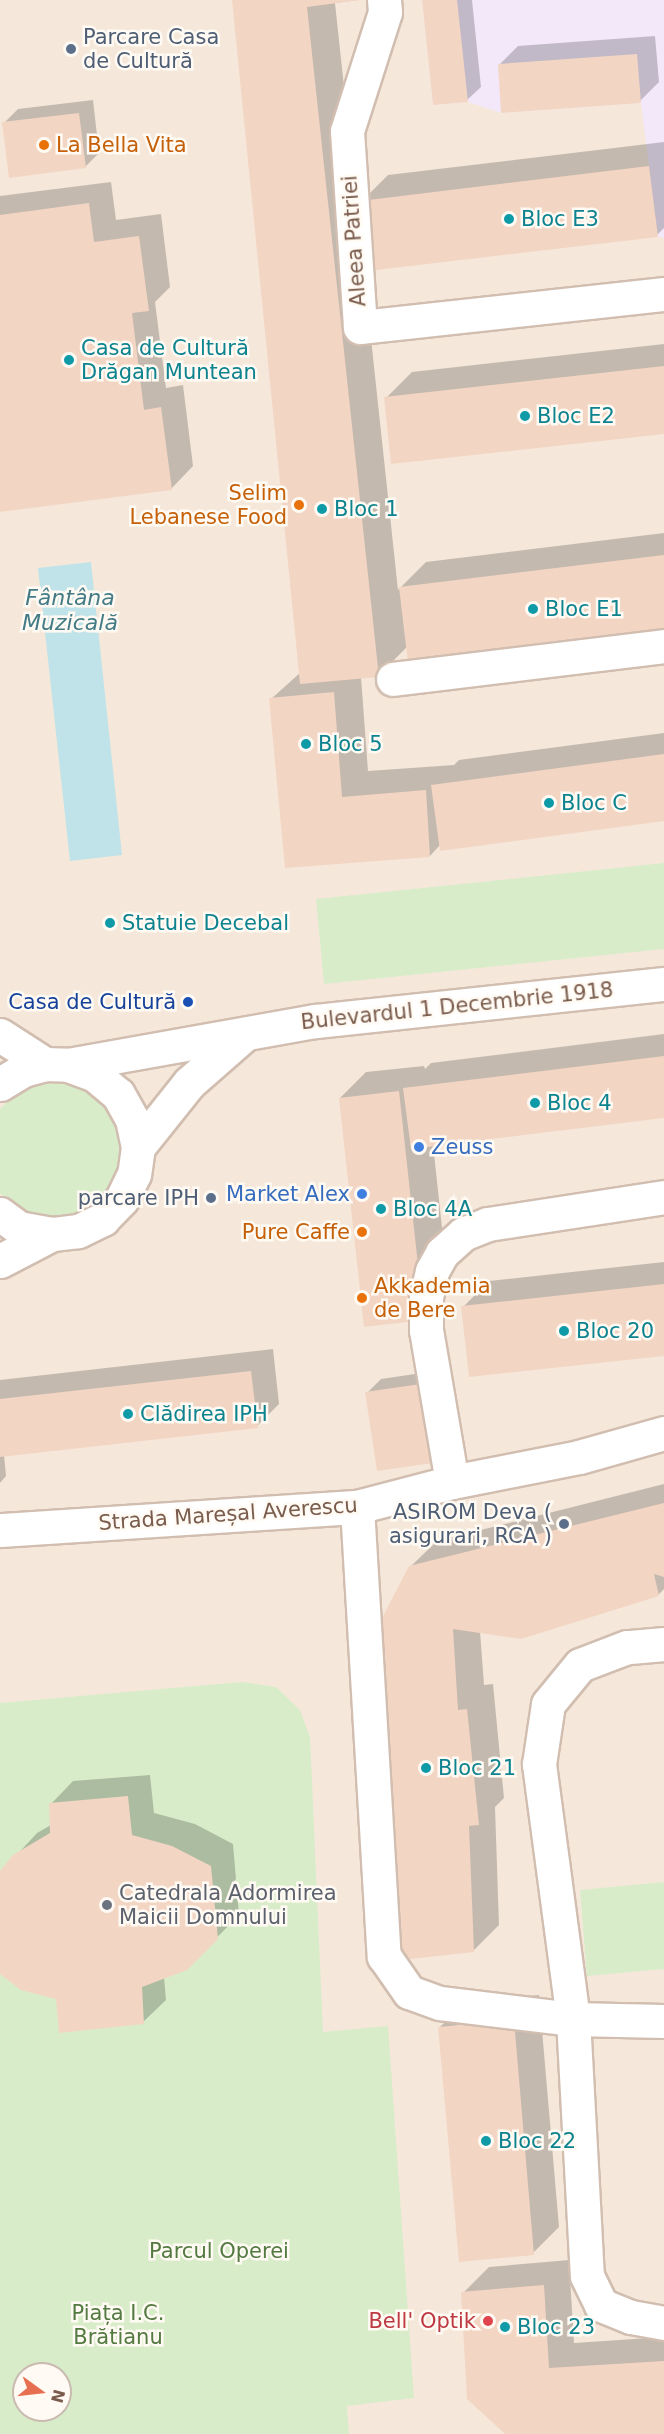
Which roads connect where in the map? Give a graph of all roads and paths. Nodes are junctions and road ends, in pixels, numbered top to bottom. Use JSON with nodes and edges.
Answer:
{"nodes":[{"id":1,"x":384,"y":0,"type":"edge"},
{"id":2,"x":664,"y":294,"type":"edge"},
{"id":3,"x":664,"y":646,"type":"edge"},
{"id":4,"x":393,"y":679,"type":"dead end"},
{"id":5,"x":664,"y":984,"type":"edge"},
{"id":6,"x":250,"y":1030,"type":"junction"},
{"id":7,"x":0,"y":1035,"type":"edge"},
{"id":8,"x":56,"y":1065,"type":"junction"},
{"id":9,"x":0,"y":1084,"type":"edge"},
{"id":10,"x":138,"y":1147,"type":"junction"},
{"id":11,"x":664,"y":1197,"type":"edge"},
{"id":12,"x":0,"y":1214,"type":"edge"},
{"id":13,"x":52,"y":1234,"type":"junction"},
{"id":14,"x":0,"y":1261,"type":"edge"},
{"id":15,"x":664,"y":1433,"type":"edge"},
{"id":16,"x":453,"y":1482,"type":"junction"},
{"id":17,"x":357,"y":1507,"type":"junction"},
{"id":18,"x":0,"y":1530,"type":"edge"},
{"id":19,"x":664,"y":1644,"type":"edge"},
{"id":20,"x":573,"y":2019,"type":"junction"},
{"id":21,"x":664,"y":2021,"type":"edge"},
{"id":22,"x":664,"y":2323,"type":"edge"}],
"edges":[{"from":1,"to":2,"type":"street","name":"Aleea Patriei"},
{"from":3,"to":4,"type":"street"},
{"from":5,"to":6,"type":"street","name":"Bulevardul 1 Decembrie 1918"},
{"from":6,"to":8,"type":"street","name":"Bulevardul 1 Decembrie 1918"},
{"from":6,"to":10,"type":"street"},
{"from":7,"to":8,"type":"street"},
{"from":8,"to":9,"type":"street","name":"Bulevardul 1 Decembrie 1918"},
{"from":8,"to":10,"type":"street"},
{"from":10,"to":13,"type":"street"},
{"from":11,"to":16,"type":"street"},
{"from":12,"to":13,"type":"street"},
{"from":13,"to":14,"type":"street"},
{"from":15,"to":16,"type":"street","name":"Strada Mareșal Averescu"},
{"from":16,"to":17,"type":"street","name":"Strada Mareșal Averescu"},
{"from":17,"to":18,"type":"street","name":"Strada Mareșal Averescu"},
{"from":17,"to":20,"type":"street"},
{"from":19,"to":20,"type":"street"},
{"from":20,"to":21,"type":"street"},
{"from":20,"to":22,"type":"street"}]}
